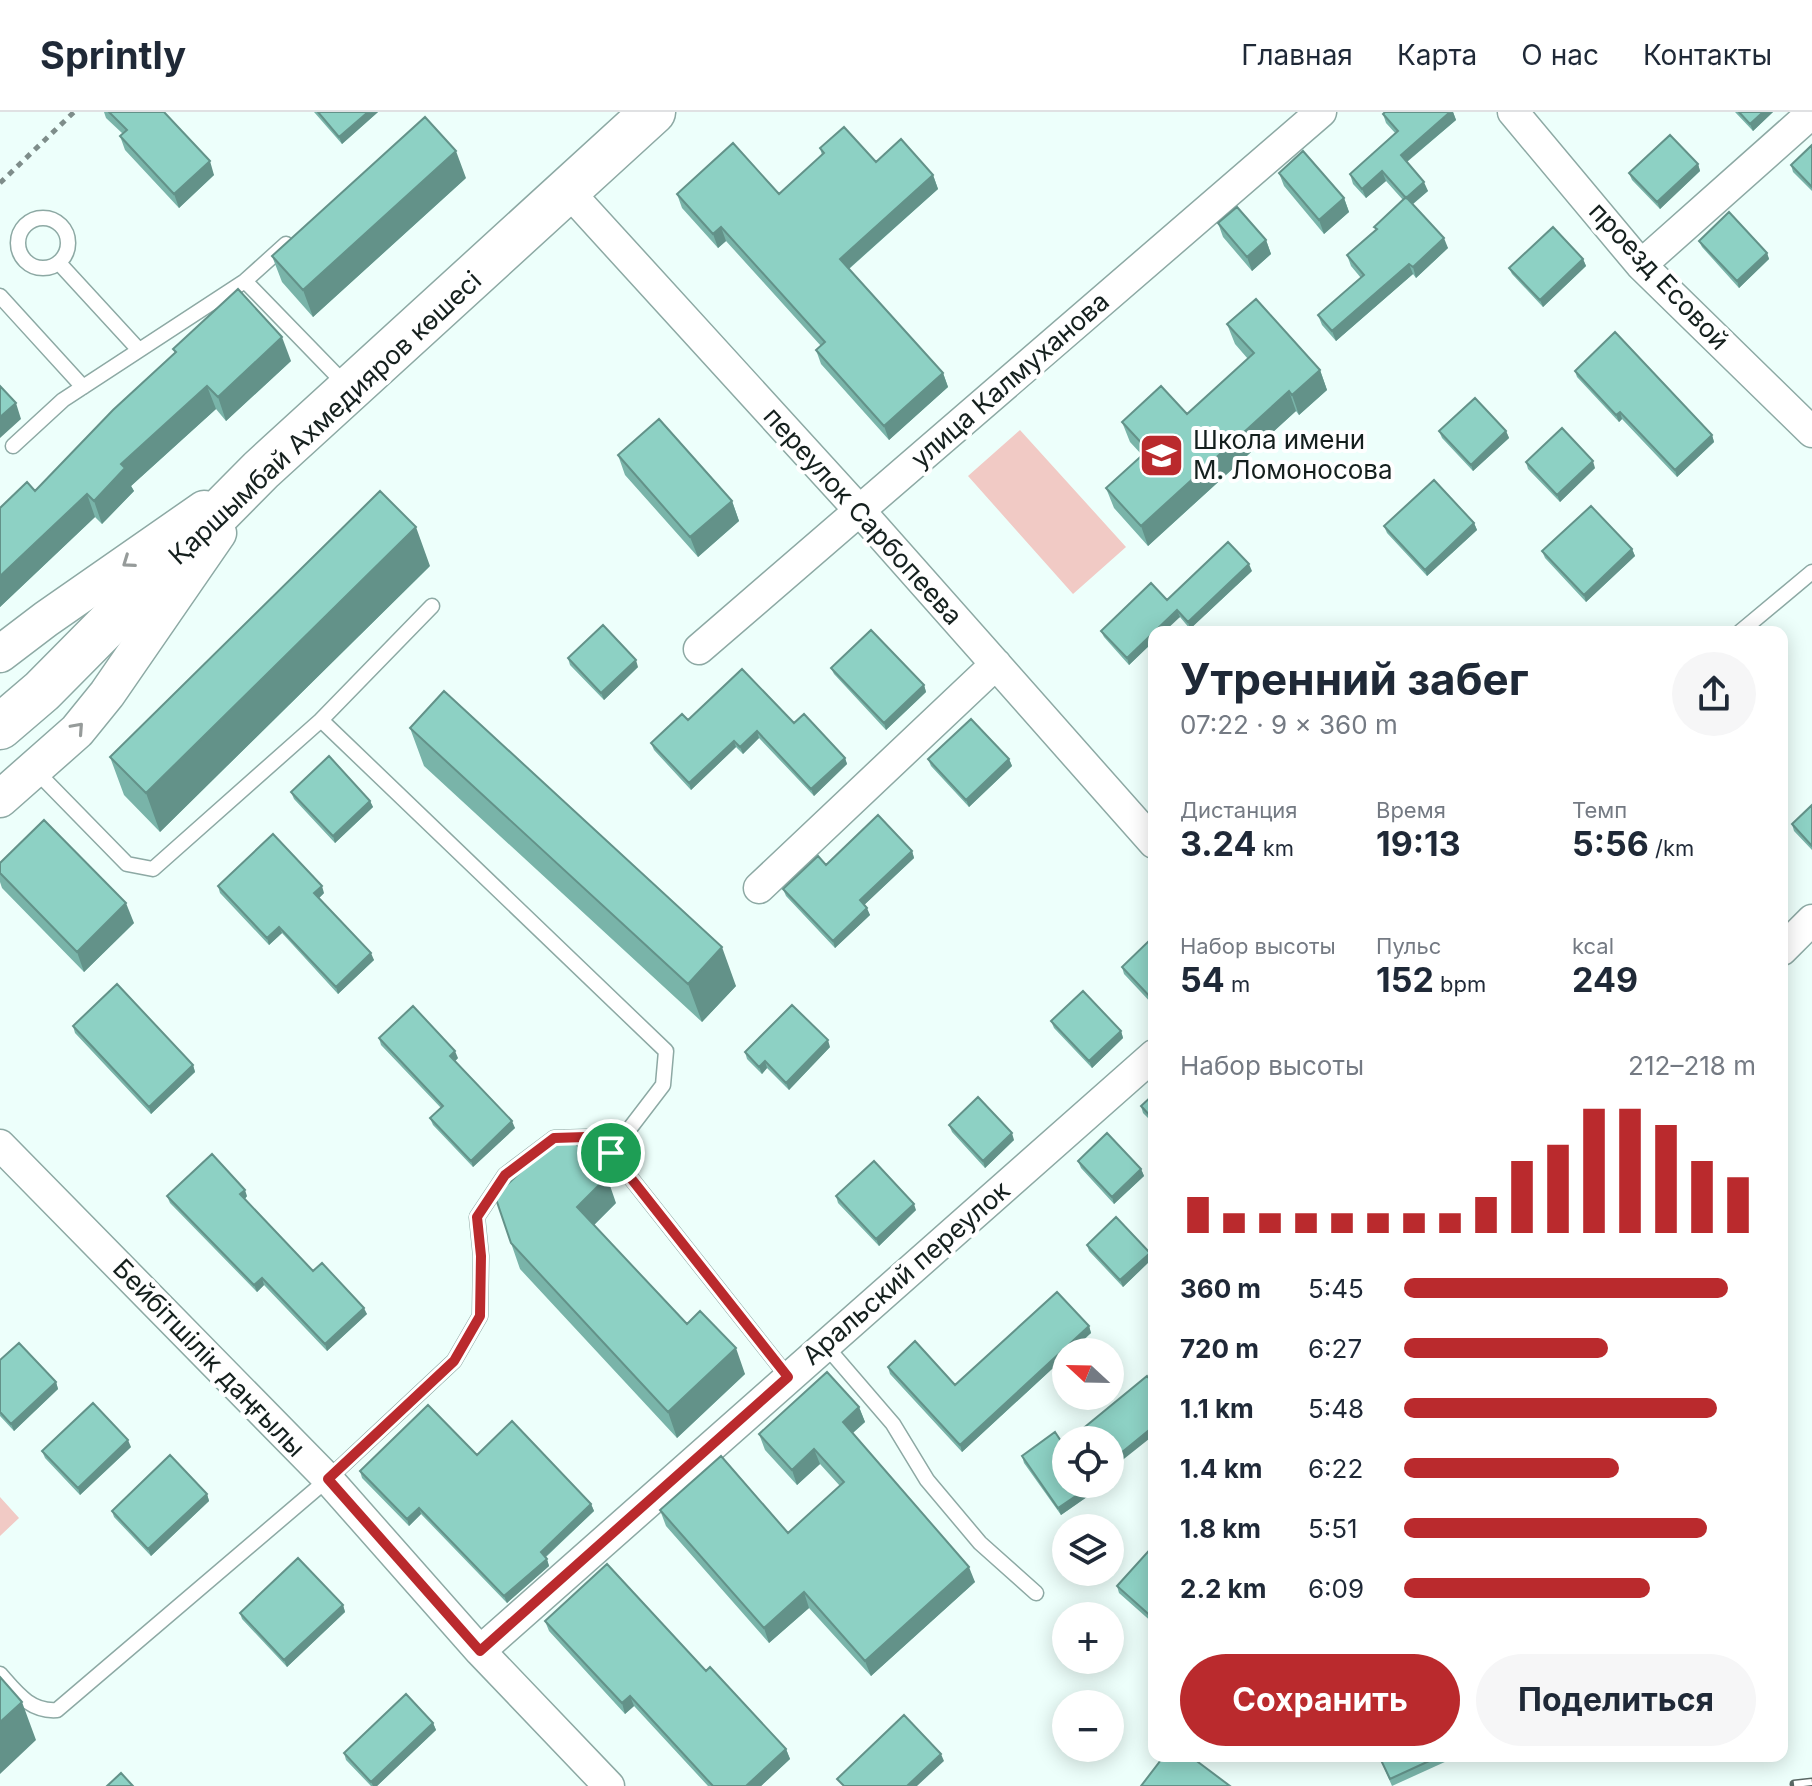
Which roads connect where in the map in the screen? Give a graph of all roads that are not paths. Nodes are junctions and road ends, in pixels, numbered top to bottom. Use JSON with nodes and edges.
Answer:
{"nodes":[{"id":1,"x":653,"y":112,"type":"edge"},
{"id":2,"x":1321,"y":112,"type":"edge"},
{"id":3,"x":1513,"y":112,"type":"edge"},
{"id":4,"x":1812,"y":113,"type":"edge"},
{"id":5,"x":568,"y":191,"type":"junction"},
{"id":6,"x":292,"y":238,"type":"edge"},
{"id":7,"x":59,"y":263,"type":"dead end"},
{"id":8,"x":1641,"y":265,"type":"junction"},
{"id":9,"x":245,"y":281,"type":"junction"},
{"id":10,"x":0,"y":296,"type":"edge"},
{"id":11,"x":139,"y":350,"type":"junction"},
{"id":12,"x":83,"y":387,"type":"junction"},
{"id":13,"x":350,"y":389,"type":"junction"},
{"id":14,"x":1812,"y":432,"type":"edge"},
{"id":15,"x":13,"y":446,"type":"dead end"},
{"id":16,"x":261,"y":470,"type":"junction"},
{"id":17,"x":859,"y":510,"type":"junction"},
{"id":18,"x":1812,"y":572,"type":"edge"},
{"id":19,"x":432,"y":606,"type":"dead end"},
{"id":20,"x":1747,"y":626,"type":"edge"},
{"id":21,"x":699,"y":649,"type":"dead end"},
{"id":22,"x":0,"y":654,"type":"edge"},
{"id":23,"x":996,"y":664,"type":"junction"},
{"id":24,"x":321,"y":720,"type":"junction"},
{"id":25,"x":0,"y":727,"type":"edge"},
{"id":26,"x":35,"y":769,"type":"junction"},
{"id":27,"x":0,"y":799,"type":"edge"},
{"id":28,"x":1148,"y":836,"type":"edge"},
{"id":29,"x":759,"y":888,"type":"dead end"},
{"id":30,"x":1812,"y":920,"type":"edge"},
{"id":31,"x":1788,"y":944,"type":"edge"},
{"id":32,"x":1148,"y":1060,"type":"edge"},
{"id":33,"x":0,"y":1145,"type":"edge"},
{"id":34,"x":611,"y":1153,"type":"junction"},
{"id":35,"x":825,"y":1345,"type":"junction"},
{"id":36,"x":788,"y":1377,"type":"junction"},
{"id":37,"x":328,"y":1479,"type":"junction"},
{"id":38,"x":1036,"y":1593,"type":"dead end"},
{"id":39,"x":480,"y":1651,"type":"junction"},
{"id":40,"x":0,"y":1674,"type":"edge"},
{"id":41,"x":609,"y":1786,"type":"edge"}],
"edges":[{"from":1,"to":5,"type":"main road","name":"Қаршымбай Ахмедияров көшесі"},
{"from":2,"to":17,"type":"street","name":"улица Калмуханова"},
{"from":3,"to":8,"type":"street","name":"проезд Есовой"},
{"from":4,"to":8,"type":"street"},
{"from":5,"to":13,"type":"main road","name":"Қаршымбай Ахмедияров көшесі"},
{"from":5,"to":17,"type":"street","name":"переулок Сарбопеева"},
{"from":6,"to":9,"type":"lane"},
{"from":7,"to":11,"type":"lane"},
{"from":8,"to":14,"type":"street","name":"проезд Есовой"},
{"from":9,"to":11,"type":"lane"},
{"from":9,"to":13,"type":"lane"},
{"from":10,"to":12,"type":"lane"},
{"from":11,"to":12,"type":"lane"},
{"from":12,"to":15,"type":"lane"},
{"from":13,"to":16,"type":"main road","name":"Қаршымбай Ахмедияров көшесі"},
{"from":16,"to":22,"type":"street","one_way":true},
{"from":16,"to":25,"type":"main road","name":"Қаршымбай Ахмедияров көшесі"},
{"from":26,"to":16,"type":"street","one_way":true},
{"from":17,"to":21,"type":"street","name":"улица Калмуханова"},
{"from":17,"to":23,"type":"street","name":"переулок Сарбопеева"},
{"from":18,"to":20,"type":"lane"},
{"from":19,"to":24,"type":"lane"},
{"from":23,"to":28,"type":"street","name":"переулок Сарбопеева"},
{"from":23,"to":29,"type":"street"},
{"from":24,"to":26,"type":"lane"},
{"from":24,"to":34,"type":"lane"},
{"from":26,"to":27,"type":"street"},
{"from":30,"to":31,"type":"street"},
{"from":32,"to":35,"type":"street","name":"Аральский переулок"},
{"from":33,"to":37,"type":"street","name":"Бейбітшілік даңғылы"},
{"from":34,"to":36,"type":"lane"},
{"from":34,"to":37,"type":"lane"},
{"from":35,"to":36,"type":"street","name":"Аральский переулок"},
{"from":35,"to":38,"type":"lane"},
{"from":36,"to":39,"type":"street","name":"Аральский переулок"},
{"from":37,"to":39,"type":"street","name":"Бейбітшілік даңғылы"},
{"from":37,"to":40,"type":"lane"},
{"from":39,"to":41,"type":"street","name":"Бейбітшілік даңғылы"}]}
